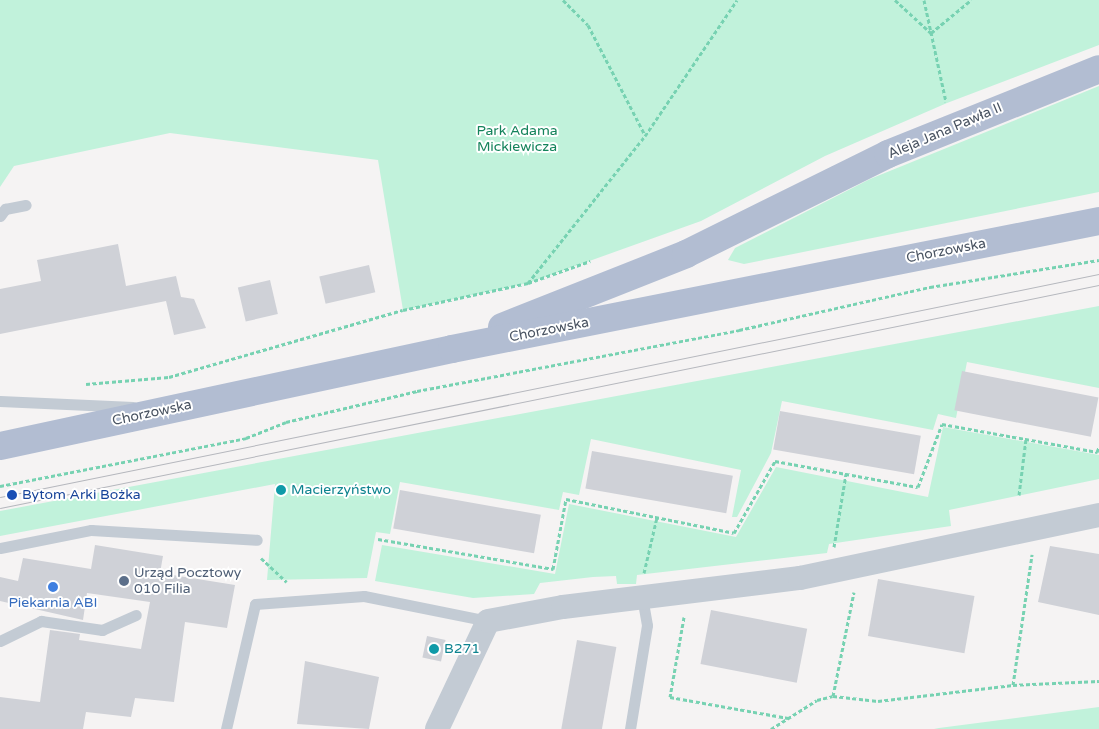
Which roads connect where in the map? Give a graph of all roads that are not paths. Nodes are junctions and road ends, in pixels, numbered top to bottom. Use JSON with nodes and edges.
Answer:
{"nodes":[{"id":1,"x":1099,"y":69,"type":"edge"},
{"id":2,"x":26,"y":205,"type":"dead end"},
{"id":3,"x":0,"y":216,"type":"edge"},
{"id":4,"x":1099,"y":221,"type":"edge"},
{"id":5,"x":452,"y":349,"type":"junction"},
{"id":6,"x":0,"y":402,"type":"edge"},
{"id":7,"x":168,"y":410,"type":"junction"},
{"id":8,"x":0,"y":446,"type":"edge"},
{"id":9,"x":1099,"y":515,"type":"edge"},
{"id":10,"x":257,"y":540,"type":"dead end"},
{"id":11,"x":0,"y":548,"type":"edge"},
{"id":12,"x":642,"y":597,"type":"junction"},
{"id":13,"x":136,"y":615,"type":"dead end"},
{"id":14,"x":488,"y":621,"type":"junction"},
{"id":15,"x":0,"y":641,"type":"edge"},
{"id":16,"x":226,"y":729,"type":"edge"},
{"id":17,"x":437,"y":729,"type":"edge"},
{"id":18,"x":630,"y":729,"type":"edge"}],
"edges":[{"from":1,"to":5,"type":"main road","name":"Aleja Jana Pawła II"},
{"from":2,"to":3,"type":"lane"},
{"from":4,"to":5,"type":"main road","name":"Chorzowska"},
{"from":5,"to":7,"type":"main road","name":"Chorzowska"},
{"from":6,"to":7,"type":"lane"},
{"from":7,"to":8,"type":"main road","name":"Chorzowska"},
{"from":9,"to":12,"type":"street"},
{"from":10,"to":11,"type":"lane"},
{"from":12,"to":14,"type":"street"},
{"from":12,"to":18,"type":"lane"},
{"from":13,"to":15,"type":"lane"},
{"from":14,"to":16,"type":"lane"},
{"from":14,"to":17,"type":"street"}]}
